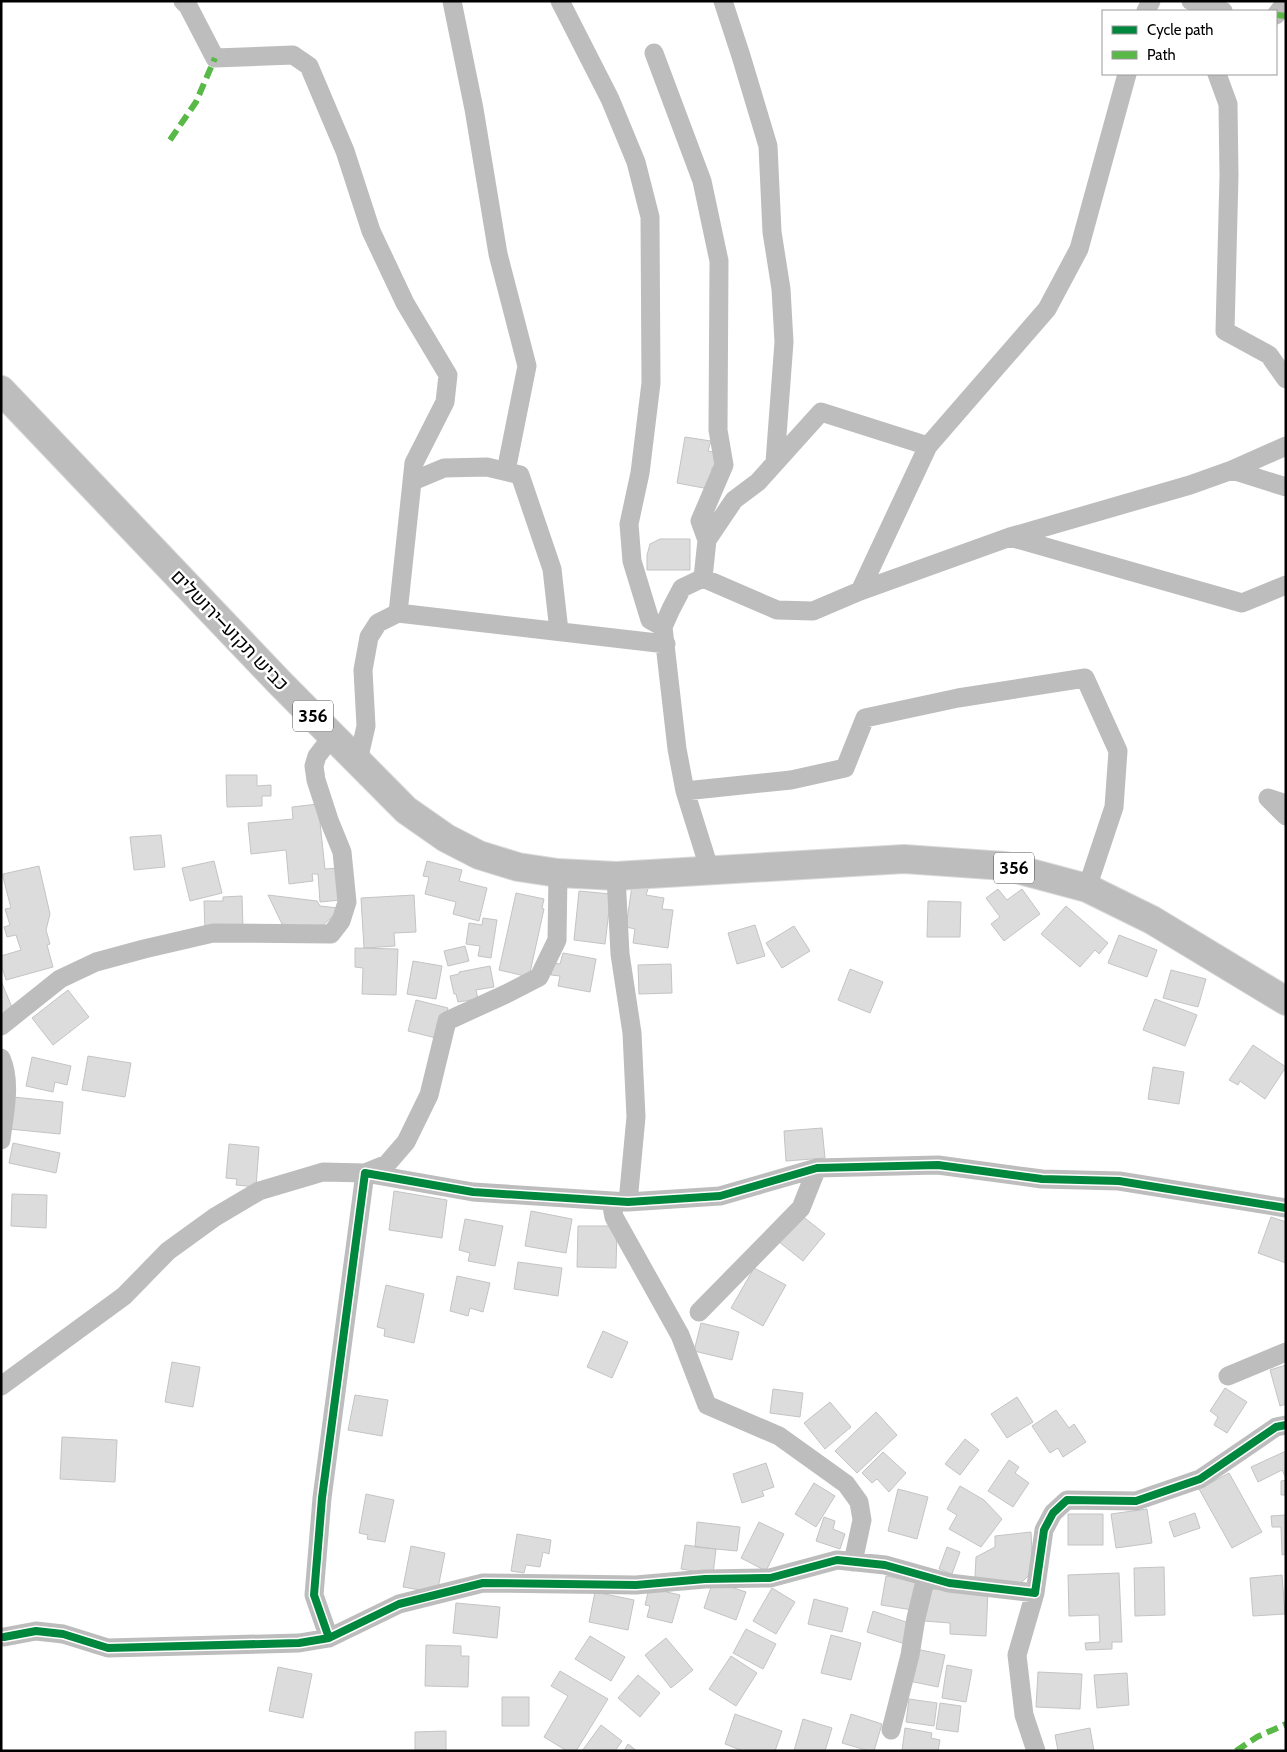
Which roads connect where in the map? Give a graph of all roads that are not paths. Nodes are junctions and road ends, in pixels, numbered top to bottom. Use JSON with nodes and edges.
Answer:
{"nodes":[{"id":1,"x":183,"y":1,"type":"edge"},
{"id":2,"x":452,"y":1,"type":"edge"},
{"id":3,"x":560,"y":1,"type":"edge"},
{"id":4,"x":723,"y":1,"type":"edge"},
{"id":5,"x":1191,"y":1,"type":"edge"},
{"id":6,"x":1286,"y":2,"type":"edge"},
{"id":7,"x":1220,"y":10,"type":"edge"},
{"id":8,"x":1277,"y":14,"type":"edge"},
{"id":9,"x":654,"y":53,"type":"dead end"},
{"id":10,"x":1127,"y":75,"type":"edge"},
{"id":11,"x":1217,"y":75,"type":"edge"},
{"id":12,"x":1286,"y":379,"type":"edge"},
{"id":13,"x":1,"y":390,"type":"edge"},
{"id":14,"x":928,"y":446,"type":"junction"},
{"id":15,"x":1286,"y":446,"type":"edge"},
{"id":16,"x":775,"y":462,"type":"junction"},
{"id":17,"x":1232,"y":470,"type":"junction"},
{"id":18,"x":506,"y":471,"type":"junction"},
{"id":19,"x":413,"y":481,"type":"junction"},
{"id":20,"x":1286,"y":487,"type":"edge"},
{"id":21,"x":1010,"y":537,"type":"junction"},
{"id":22,"x":707,"y":540,"type":"junction"},
{"id":23,"x":703,"y":578,"type":"junction"},
{"id":24,"x":1286,"y":585,"type":"edge"},
{"id":25,"x":860,"y":591,"type":"junction"},
{"id":26,"x":398,"y":613,"type":"junction"},
{"id":27,"x":559,"y":631,"type":"junction"},
{"id":28,"x":665,"y":635,"type":"junction"},
{"id":29,"x":336,"y":738,"type":"junction"},
{"id":30,"x":358,"y":761,"type":"junction"},
{"id":31,"x":685,"y":791,"type":"junction"},
{"id":32,"x":1286,"y":804,"type":"edge"},
{"id":33,"x":1286,"y":816,"type":"edge"},
{"id":34,"x":710,"y":871,"type":"junction"},
{"id":35,"x":558,"y":873,"type":"junction"},
{"id":36,"x":616,"y":876,"type":"junction"},
{"id":37,"x":1087,"y":888,"type":"junction"},
{"id":38,"x":1286,"y":1001,"type":"edge"},
{"id":39,"x":1,"y":1026,"type":"edge"},
{"id":40,"x":1,"y":1058,"type":"edge"},
{"id":41,"x":1,"y":1140,"type":"edge"},
{"id":42,"x":817,"y":1168,"type":"junction"},
{"id":43,"x":365,"y":1173,"type":"junction"},
{"id":44,"x":620,"y":1202,"type":"junction"},
{"id":45,"x":1286,"y":1208,"type":"edge"},
{"id":46,"x":699,"y":1312,"type":"dead end"},
{"id":47,"x":1286,"y":1352,"type":"edge"},
{"id":48,"x":1228,"y":1376,"type":"dead end"},
{"id":49,"x":1,"y":1386,"type":"edge"},
{"id":50,"x":1286,"y":1424,"type":"edge"},
{"id":51,"x":853,"y":1562,"type":"junction"},
{"id":52,"x":926,"y":1576,"type":"junction"},
{"id":53,"x":1034,"y":1593,"type":"junction"},
{"id":54,"x":4,"y":1637,"type":"dead end"},
{"id":55,"x":329,"y":1638,"type":"junction"},
{"id":56,"x":891,"y":1730,"type":"dead end"},
{"id":57,"x":1036,"y":1751,"type":"edge"}],
"edges":[{"from":1,"to":19,"type":"street"},
{"from":2,"to":18,"type":"street"},
{"from":3,"to":28,"type":"street"},
{"from":4,"to":16,"type":"street"},
{"from":5,"to":7,"type":"street"},
{"from":6,"to":8,"type":"street"},
{"from":9,"to":22,"type":"street"},
{"from":10,"to":14,"type":"street"},
{"from":11,"to":12,"type":"street"},
{"from":13,"to":29,"type":"main road","name":"כביש תקוע–ירושלים","number":"356"},
{"from":14,"to":16,"type":"street"},
{"from":14,"to":25,"type":"street"},
{"from":15,"to":17,"type":"street"},
{"from":16,"to":22,"type":"street"},
{"from":17,"to":20,"type":"street"},
{"from":17,"to":21,"type":"street"},
{"from":18,"to":19,"type":"street"},
{"from":18,"to":27,"type":"street"},
{"from":19,"to":26,"type":"street"},
{"from":21,"to":24,"type":"street"},
{"from":21,"to":25,"type":"street"},
{"from":22,"to":23,"type":"street"},
{"from":23,"to":25,"type":"street"},
{"from":23,"to":28,"type":"street"},
{"from":26,"to":27,"type":"street"},
{"from":26,"to":30,"type":"street"},
{"from":27,"to":28,"type":"street"},
{"from":28,"to":31,"type":"street"},
{"from":29,"to":30,"type":"main road","name":"כביש תקוע–ירושלים","number":"356"},
{"from":29,"to":39,"type":"street"},
{"from":30,"to":35,"type":"main road","name":"כביש תקוע–ירושלים","number":"356"},
{"from":31,"to":34,"type":"street"},
{"from":31,"to":37,"type":"street"},
{"from":32,"to":33,"type":"street"},
{"from":34,"to":36,"type":"main road","name":"כביש תקוע–ירושלים","number":"356"},
{"from":34,"to":37,"type":"main road","number":"356"},
{"from":35,"to":36,"type":"main road","name":"כביש תקוע–ירושלים","number":"356"},
{"from":35,"to":43,"type":"street"},
{"from":36,"to":44,"type":"street"},
{"from":37,"to":38,"type":"main road","number":"356"},
{"from":40,"to":41,"type":"street"},
{"from":42,"to":44,"type":"street"},
{"from":42,"to":45,"type":"street"},
{"from":42,"to":46,"type":"street"},
{"from":43,"to":44,"type":"street"},
{"from":43,"to":49,"type":"street"},
{"from":43,"to":55,"type":"street"},
{"from":44,"to":51,"type":"street"},
{"from":47,"to":48,"type":"street"},
{"from":50,"to":53,"type":"street"},
{"from":51,"to":52,"type":"street"},
{"from":51,"to":55,"type":"street"},
{"from":52,"to":53,"type":"street"},
{"from":52,"to":56,"type":"street"},
{"from":53,"to":57,"type":"street"},
{"from":54,"to":55,"type":"street"}]}
